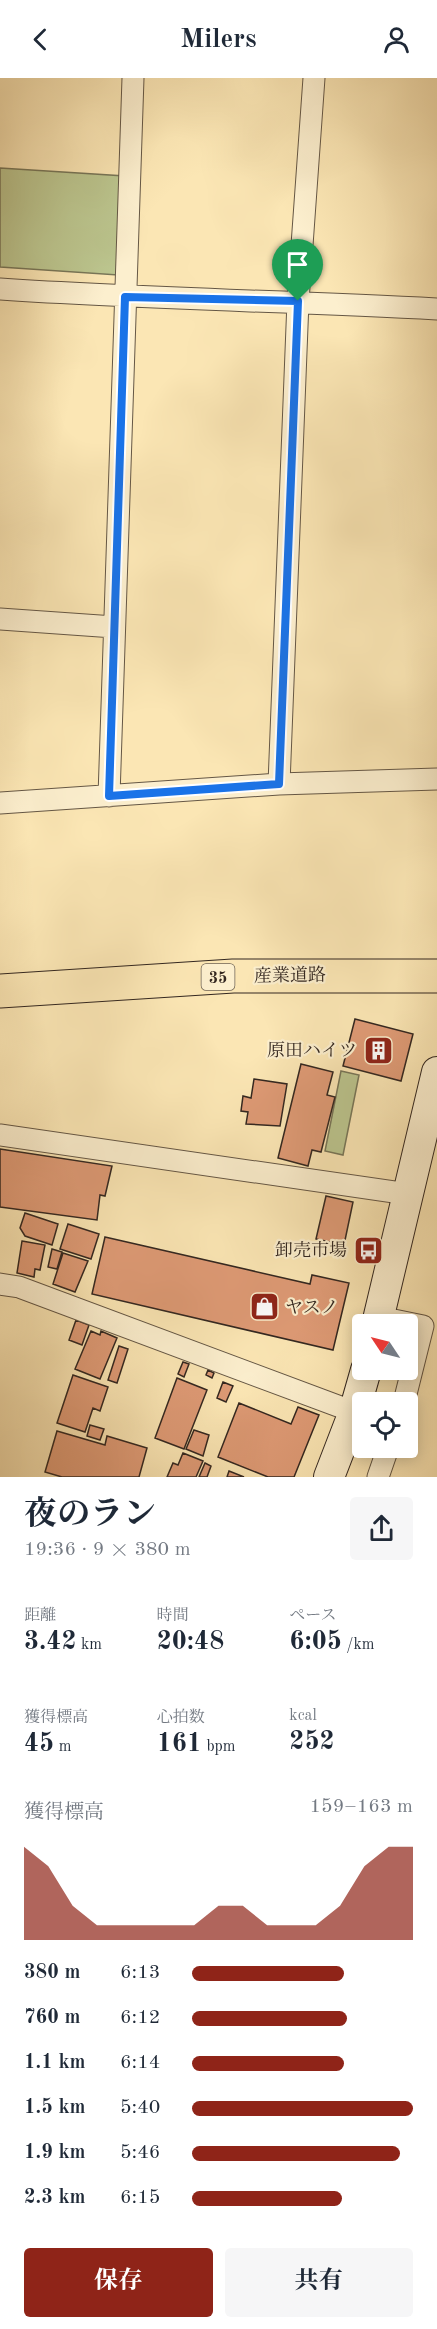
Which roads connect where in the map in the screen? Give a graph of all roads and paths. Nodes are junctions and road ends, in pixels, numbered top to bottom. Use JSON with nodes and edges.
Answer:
{"nodes":[{"id":1,"x":133,"y":78,"type":"edge"},
{"id":2,"x":314,"y":78,"type":"edge"},
{"id":3,"x":0,"y":289,"type":"edge"},
{"id":4,"x":125,"y":297,"type":"junction"},
{"id":5,"x":298,"y":301,"type":"junction"},
{"id":6,"x":437,"y":309,"type":"edge"},
{"id":7,"x":0,"y":619,"type":"edge"},
{"id":8,"x":114,"y":627,"type":"junction"},
{"id":9,"x":437,"y":778,"type":"edge"},
{"id":10,"x":279,"y":784,"type":"junction"},
{"id":11,"x":109,"y":796,"type":"junction"},
{"id":12,"x":0,"y":804,"type":"edge"},
{"id":13,"x":437,"y":976,"type":"edge"},
{"id":14,"x":0,"y":991,"type":"edge"},
{"id":15,"x":437,"y":1072,"type":"edge"},
{"id":16,"x":0,"y":1135,"type":"edge"},
{"id":17,"x":408,"y":1194,"type":"junction"},
{"id":18,"x":0,"y":1284,"type":"edge"},
{"id":19,"x":380,"y":1314,"type":"edge"},
{"id":20,"x":418,"y":1325,"type":"edge"},
{"id":21,"x":418,"y":1346,"type":"edge"},
{"id":22,"x":352,"y":1411,"type":"edge"},
{"id":23,"x":352,"y":1417,"type":"edge"},
{"id":24,"x":385,"y":1458,"type":"edge"},
{"id":25,"x":329,"y":1477,"type":"edge"},
{"id":26,"x":378,"y":1477,"type":"edge"}],
"edges":[{"from":1,"to":4,"type":"street"},
{"from":2,"to":5,"type":"street"},
{"from":3,"to":4,"type":"street"},
{"from":4,"to":5,"type":"street"},
{"from":4,"to":8,"type":"street"},
{"from":5,"to":6,"type":"street"},
{"from":5,"to":10,"type":"street"},
{"from":7,"to":8,"type":"street"},
{"from":8,"to":11,"type":"street"},
{"from":9,"to":10,"type":"street"},
{"from":10,"to":11,"type":"street"},
{"from":11,"to":12,"type":"street"},
{"from":13,"to":14,"type":"main road","name":"産業道路","number":"35"},
{"from":15,"to":17,"type":"street"},
{"from":16,"to":17,"type":"street"},
{"from":17,"to":19,"type":"street"},
{"from":18,"to":22,"type":"street"},
{"from":20,"to":21,"type":"street"},
{"from":23,"to":25,"type":"street"},
{"from":24,"to":26,"type":"street"}]}
